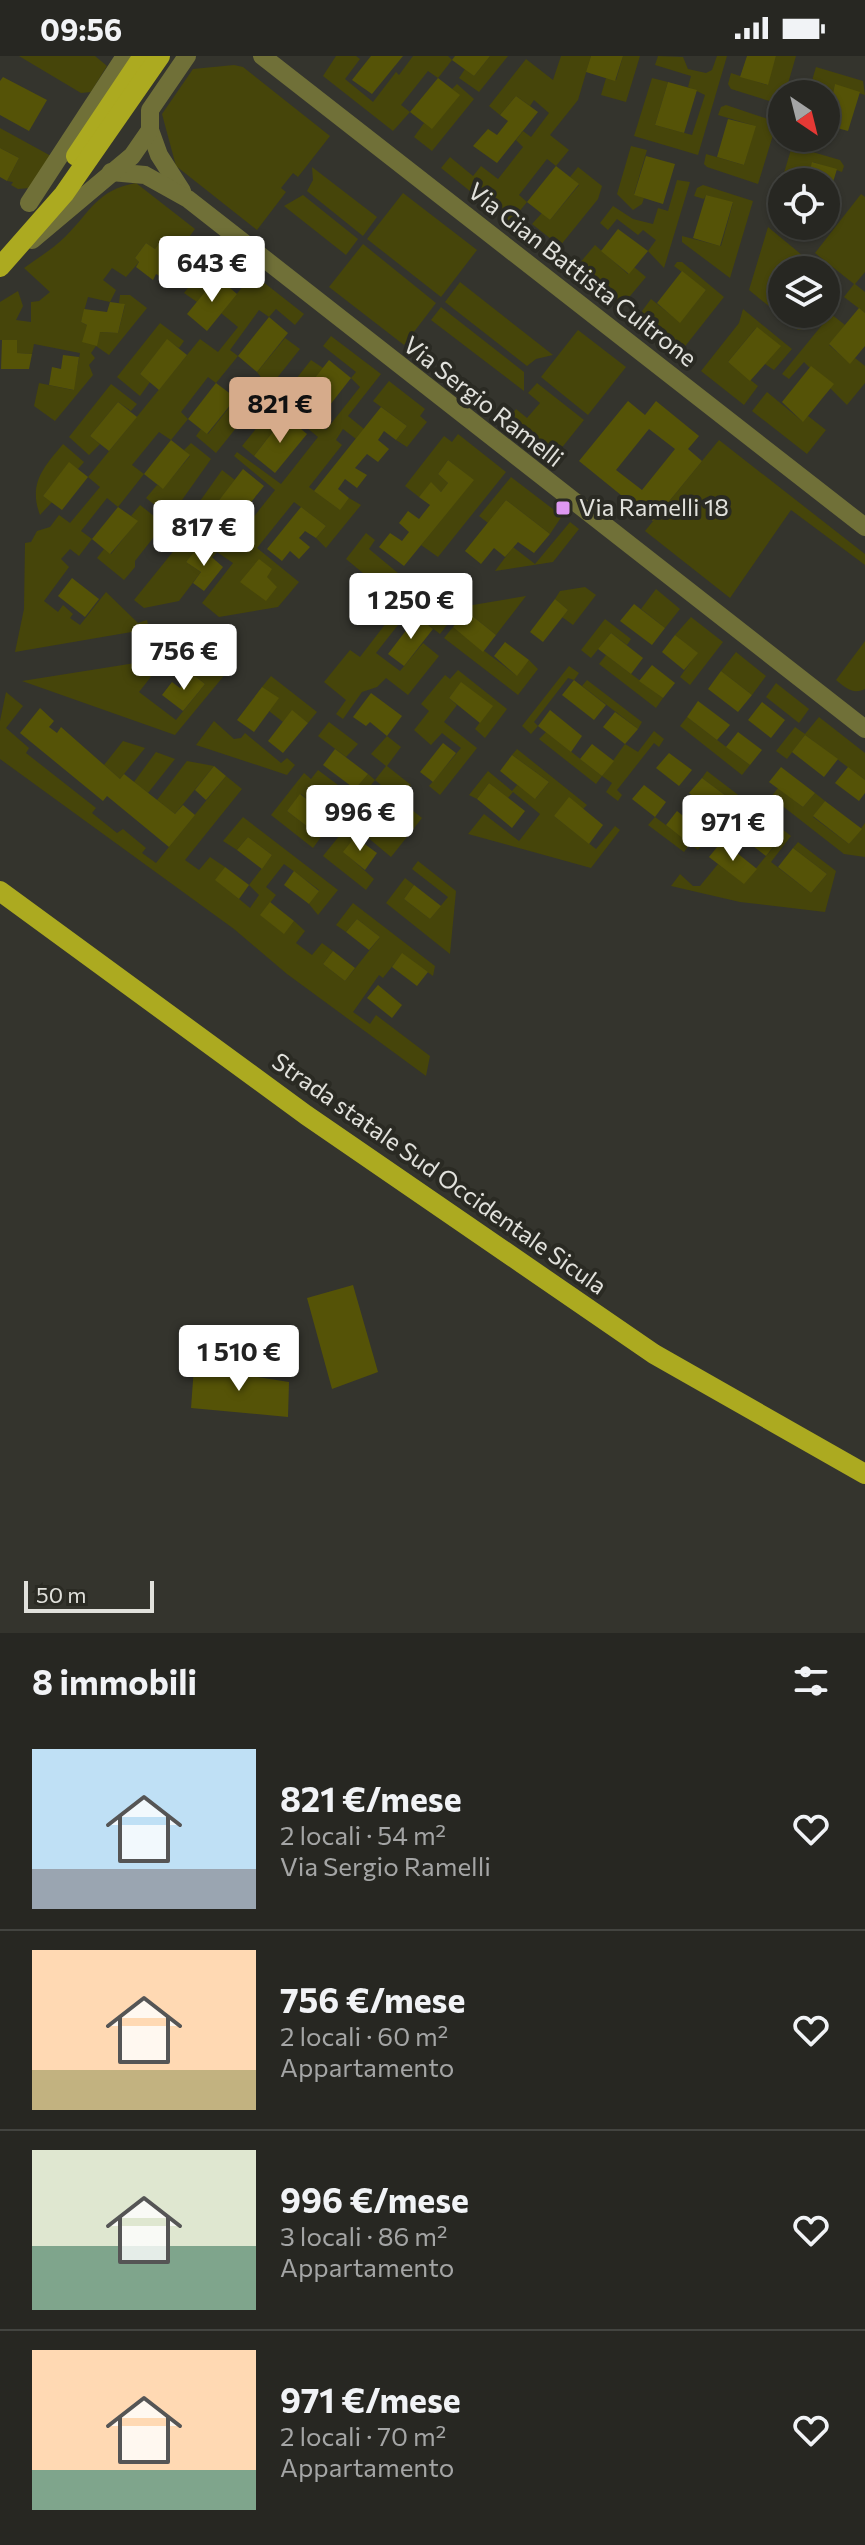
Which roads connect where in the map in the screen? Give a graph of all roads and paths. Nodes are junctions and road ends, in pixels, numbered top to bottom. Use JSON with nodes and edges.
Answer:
{"nodes":[{"id":1,"x":125,"y":56,"type":"edge"},
{"id":2,"x":143,"y":56,"type":"edge"},
{"id":3,"x":160,"y":56,"type":"edge"},
{"id":4,"x":187,"y":56,"type":"edge"},
{"id":5,"x":261,"y":58,"type":"edge"},
{"id":6,"x":150,"y":130,"type":"junction"},
{"id":7,"x":111,"y":172,"type":"junction"},
{"id":8,"x":188,"y":199,"type":"junction"},
{"id":9,"x":29,"y":203,"type":"dead end"},
{"id":10,"x":2,"y":260,"type":"edge"},
{"id":11,"x":865,"y":527,"type":"edge"},
{"id":12,"x":865,"y":729,"type":"edge"},
{"id":13,"x":0,"y":891,"type":"edge"},
{"id":14,"x":865,"y":1474,"type":"edge"}],
"edges":[{"from":1,"to":9,"type":"street"},
{"from":2,"to":10,"type":"main road"},
{"from":3,"to":10,"type":"main road"},
{"from":4,"to":6,"type":"street"},
{"from":5,"to":11,"type":"street","name":"Via Gian Battista Cultrone"},
{"from":6,"to":7,"type":"street"},
{"from":6,"to":8,"type":"street"},
{"from":7,"to":8,"type":"street"},
{"from":7,"to":10,"type":"street"},
{"from":8,"to":12,"type":"street","name":"Via Sergio Ramelli"},
{"from":13,"to":14,"type":"main road","name":"Strada statale Sud Occidentale Sicula"}]}
